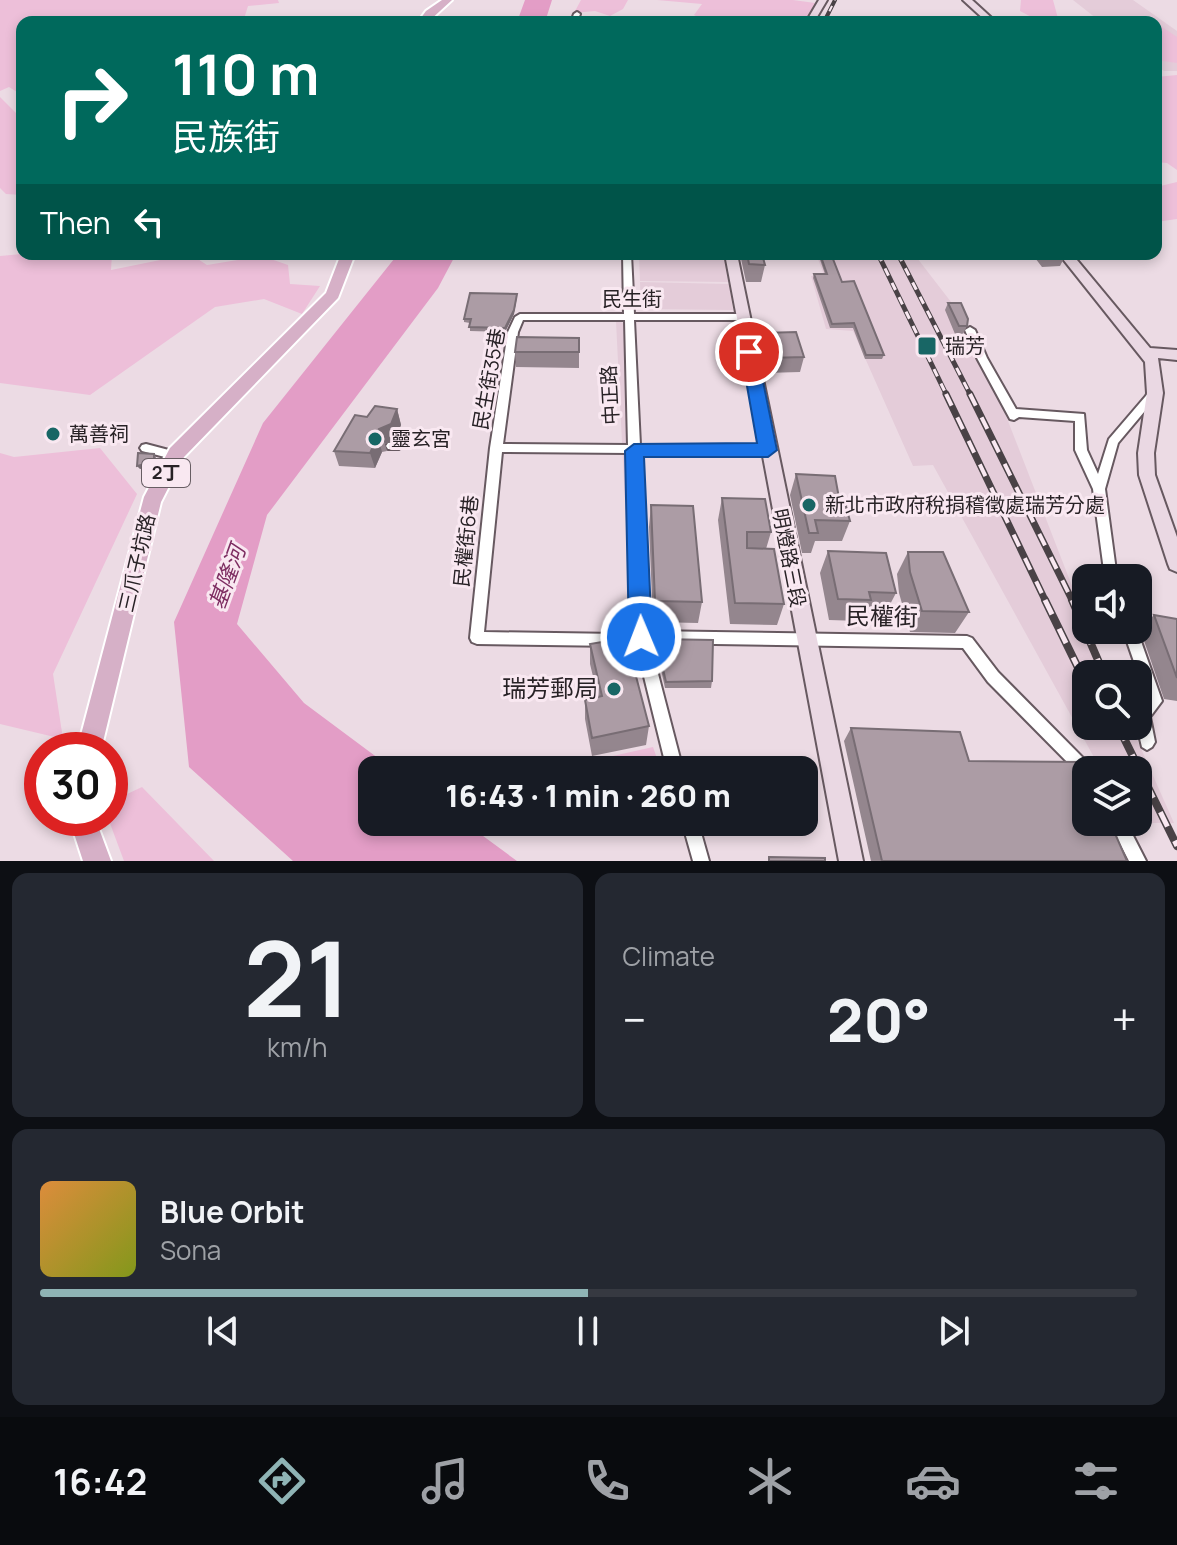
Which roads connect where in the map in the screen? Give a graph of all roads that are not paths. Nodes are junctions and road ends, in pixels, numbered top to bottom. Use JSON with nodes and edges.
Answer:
{"nodes":[{"id":1,"x":448,"y":0,"type":"edge"},
{"id":2,"x":967,"y":0,"type":"edge"},
{"id":3,"x":427,"y":16,"type":"edge"},
{"id":4,"x":985,"y":16,"type":"edge"},
{"id":5,"x":346,"y":260,"type":"edge"},
{"id":6,"x":627,"y":260,"type":"edge"},
{"id":7,"x":732,"y":260,"type":"edge"},
{"id":8,"x":1070,"y":260,"type":"edge"},
{"id":9,"x":520,"y":317,"type":"joint"},
{"id":10,"x":628,"y":317,"type":"junction"},
{"id":11,"x":743,"y":317,"type":"junction"},
{"id":12,"x":970,"y":330,"type":"edge"},
{"id":13,"x":1149,"y":353,"type":"junction"},
{"id":14,"x":1177,"y":355,"type":"edge"},
{"id":15,"x":1155,"y":393,"type":"junction"},
{"id":16,"x":146,"y":448,"type":"dead end"},
{"id":17,"x":496,"y":448,"type":"junction"},
{"id":18,"x":768,"y":450,"type":"junction"},
{"id":19,"x":634,"y":451,"type":"junction"},
{"id":20,"x":176,"y":456,"type":"junction"},
{"id":21,"x":1099,"y":489,"type":"junction"},
{"id":22,"x":1109,"y":564,"type":"edge"},
{"id":23,"x":1177,"y":564,"type":"edge"},
{"id":24,"x":641,"y":637,"type":"junction"},
{"id":25,"x":477,"y":638,"type":"joint"},
{"id":26,"x":805,"y":640,"type":"junction"},
{"id":27,"x":1135,"y":644,"type":"edge"},
{"id":28,"x":94,"y":732,"type":"edge"},
{"id":29,"x":1147,"y":742,"type":"dead end"},
{"id":30,"x":671,"y":756,"type":"edge"},
{"id":31,"x":1072,"y":757,"type":"edge"},
{"id":32,"x":88,"y":836,"type":"edge"},
{"id":33,"x":694,"y":836,"type":"edge"},
{"id":34,"x":1125,"y":836,"type":"edge"},
{"id":35,"x":97,"y":861,"type":"edge"},
{"id":36,"x":701,"y":861,"type":"edge"},
{"id":37,"x":851,"y":861,"type":"edge"},
{"id":38,"x":1138,"y":861,"type":"edge"}],
"edges":[{"from":1,"to":3,"type":"main road"},
{"from":2,"to":4,"type":"street"},
{"from":5,"to":20,"type":"main road","name":"三爪子坑路","number":"2丁"},
{"from":6,"to":10,"type":"street","name":"中正路"},
{"from":7,"to":11,"type":"street","name":"明燈路三段"},
{"from":8,"to":13,"type":"street"},
{"from":9,"to":10,"type":"street","name":"民生街"},
{"from":9,"to":17,"type":"street","name":"民生街35巷"},
{"from":10,"to":11,"type":"street","name":"民生街"},
{"from":10,"to":19,"type":"street","name":"中正路"},
{"from":11,"to":18,"type":"street","name":"明燈路三段"},
{"from":12,"to":21,"type":"street"},
{"from":13,"to":14,"type":"street"},
{"from":13,"to":15,"type":"street"},
{"from":15,"to":21,"type":"street"},
{"from":15,"to":23,"type":"street"},
{"from":16,"to":20,"type":"street"},
{"from":17,"to":19,"type":"street"},
{"from":17,"to":25,"type":"street","name":"民權街6巷"},
{"from":18,"to":19,"type":"street"},
{"from":18,"to":26,"type":"street","name":"明燈路三段"},
{"from":19,"to":24,"type":"street","name":"中正路"},
{"from":20,"to":28,"type":"main road","name":"三爪子坑路","number":"2丁"},
{"from":21,"to":22,"type":"street"},
{"from":24,"to":25,"type":"street","name":"民權街"},
{"from":24,"to":26,"type":"street","name":"民權街"},
{"from":24,"to":30,"type":"street","name":"中正路"},
{"from":26,"to":31,"type":"street","name":"民權街"},
{"from":26,"to":37,"type":"street","name":"明燈路三段"},
{"from":27,"to":29,"type":"street"},
{"from":32,"to":35,"type":"main road"},
{"from":33,"to":36,"type":"street"},
{"from":34,"to":38,"type":"street"}]}
